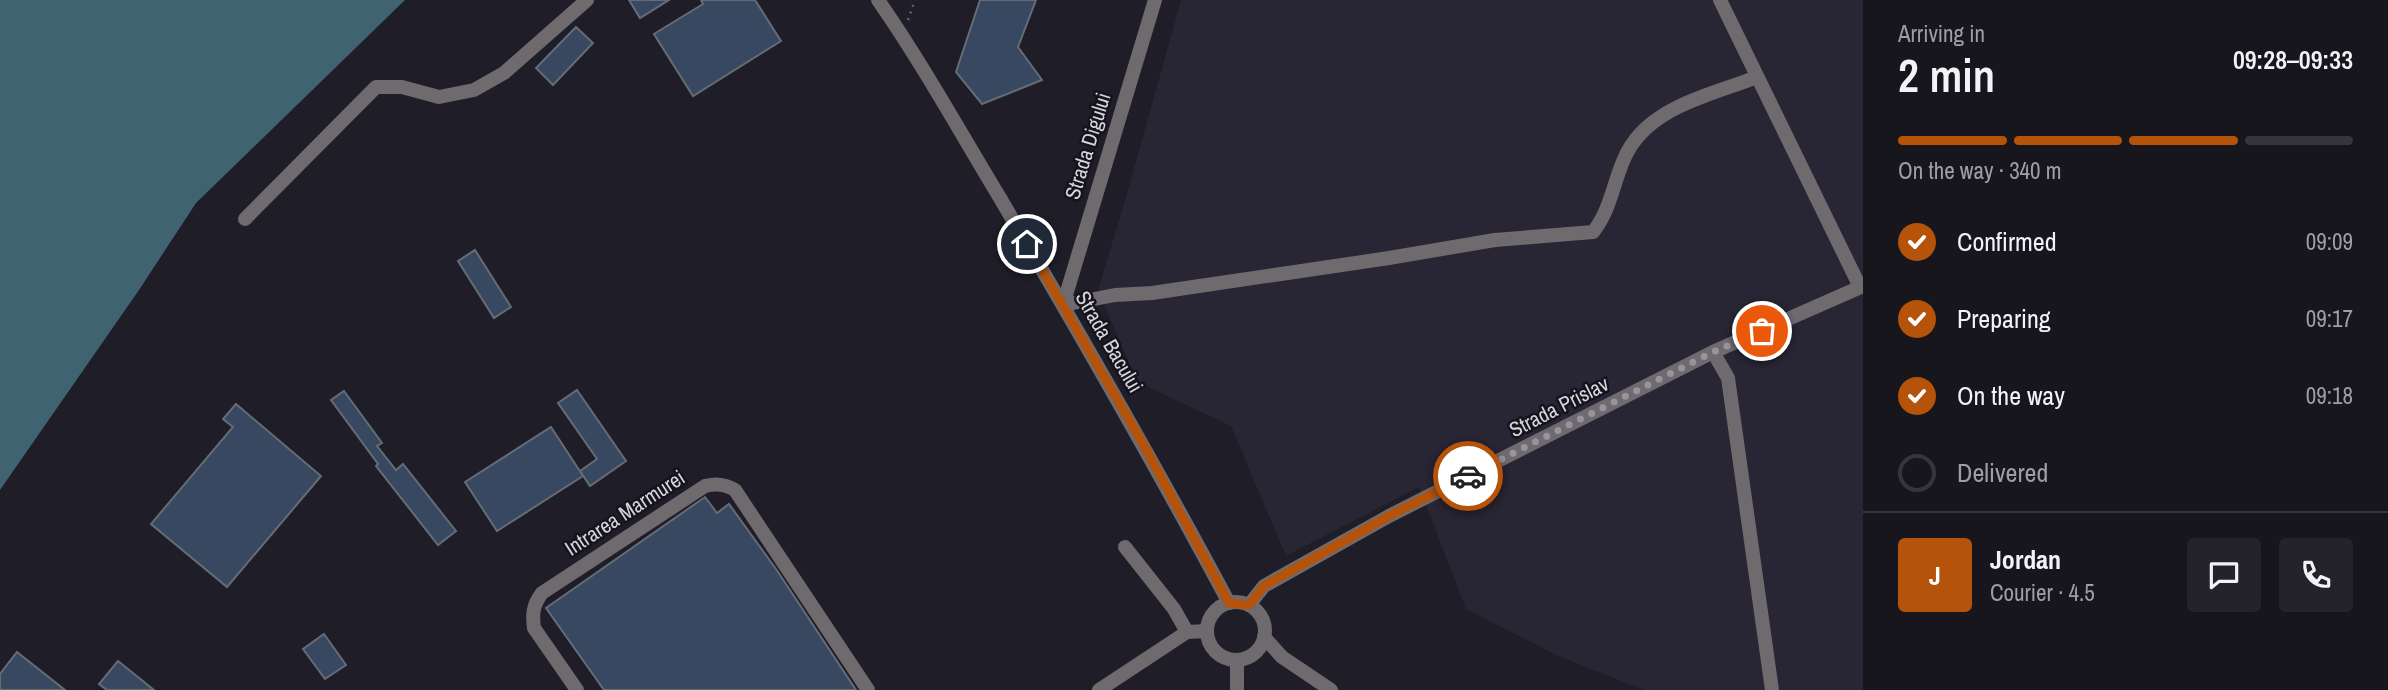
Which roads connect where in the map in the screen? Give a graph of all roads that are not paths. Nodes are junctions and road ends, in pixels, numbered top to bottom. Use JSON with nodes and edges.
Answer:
{"nodes":[{"id":1,"x":587,"y":0,"type":"edge"},
{"id":2,"x":878,"y":0,"type":"edge"},
{"id":3,"x":1155,"y":0,"type":"edge"},
{"id":4,"x":1720,"y":0,"type":"edge"},
{"id":5,"x":1757,"y":77,"type":"junction"},
{"id":6,"x":245,"y":219,"type":"dead end"},
{"id":7,"x":1862,"y":286,"type":"edge"},
{"id":8,"x":1063,"y":305,"type":"junction"},
{"id":9,"x":1713,"y":352,"type":"junction"},
{"id":10,"x":1125,"y":547,"type":"dead end"},
{"id":11,"x":1229,"y":603,"type":"junction"},
{"id":12,"x":1249,"y":605,"type":"junction"},
{"id":13,"x":1207,"y":631,"type":"junction"},
{"id":14,"x":1187,"y":632,"type":"junction"},
{"id":15,"x":1264,"y":637,"type":"junction"},
{"id":16,"x":1237,"y":660,"type":"junction"},
{"id":17,"x":577,"y":690,"type":"edge"},
{"id":18,"x":867,"y":690,"type":"edge"},
{"id":19,"x":1099,"y":690,"type":"edge"},
{"id":20,"x":1237,"y":690,"type":"edge"},
{"id":21,"x":1331,"y":690,"type":"edge"},
{"id":22,"x":1772,"y":690,"type":"edge"}],
"edges":[{"from":1,"to":6,"type":"street"},
{"from":2,"to":8,"type":"street","name":"Strada Bacului"},
{"from":3,"to":8,"type":"street","name":"Strada Digului"},
{"from":4,"to":5,"type":"street"},
{"from":5,"to":7,"type":"street"},
{"from":5,"to":8,"type":"street"},
{"from":7,"to":9,"type":"street","name":"Strada Prislav"},
{"from":8,"to":11,"type":"street","name":"Strada Bacului"},
{"from":9,"to":12,"type":"street","name":"Strada Prislav"},
{"from":9,"to":22,"type":"street"},
{"from":10,"to":14,"type":"street"},
{"from":11,"to":12,"type":"street"},
{"from":11,"to":13,"type":"street"},
{"from":12,"to":15,"type":"street"},
{"from":13,"to":14,"type":"street"},
{"from":13,"to":16,"type":"street"},
{"from":14,"to":19,"type":"street"},
{"from":15,"to":16,"type":"street"},
{"from":15,"to":21,"type":"street"},
{"from":16,"to":20,"type":"street"},
{"from":17,"to":18,"type":"street","name":"Intrarea Marmurei"}]}
